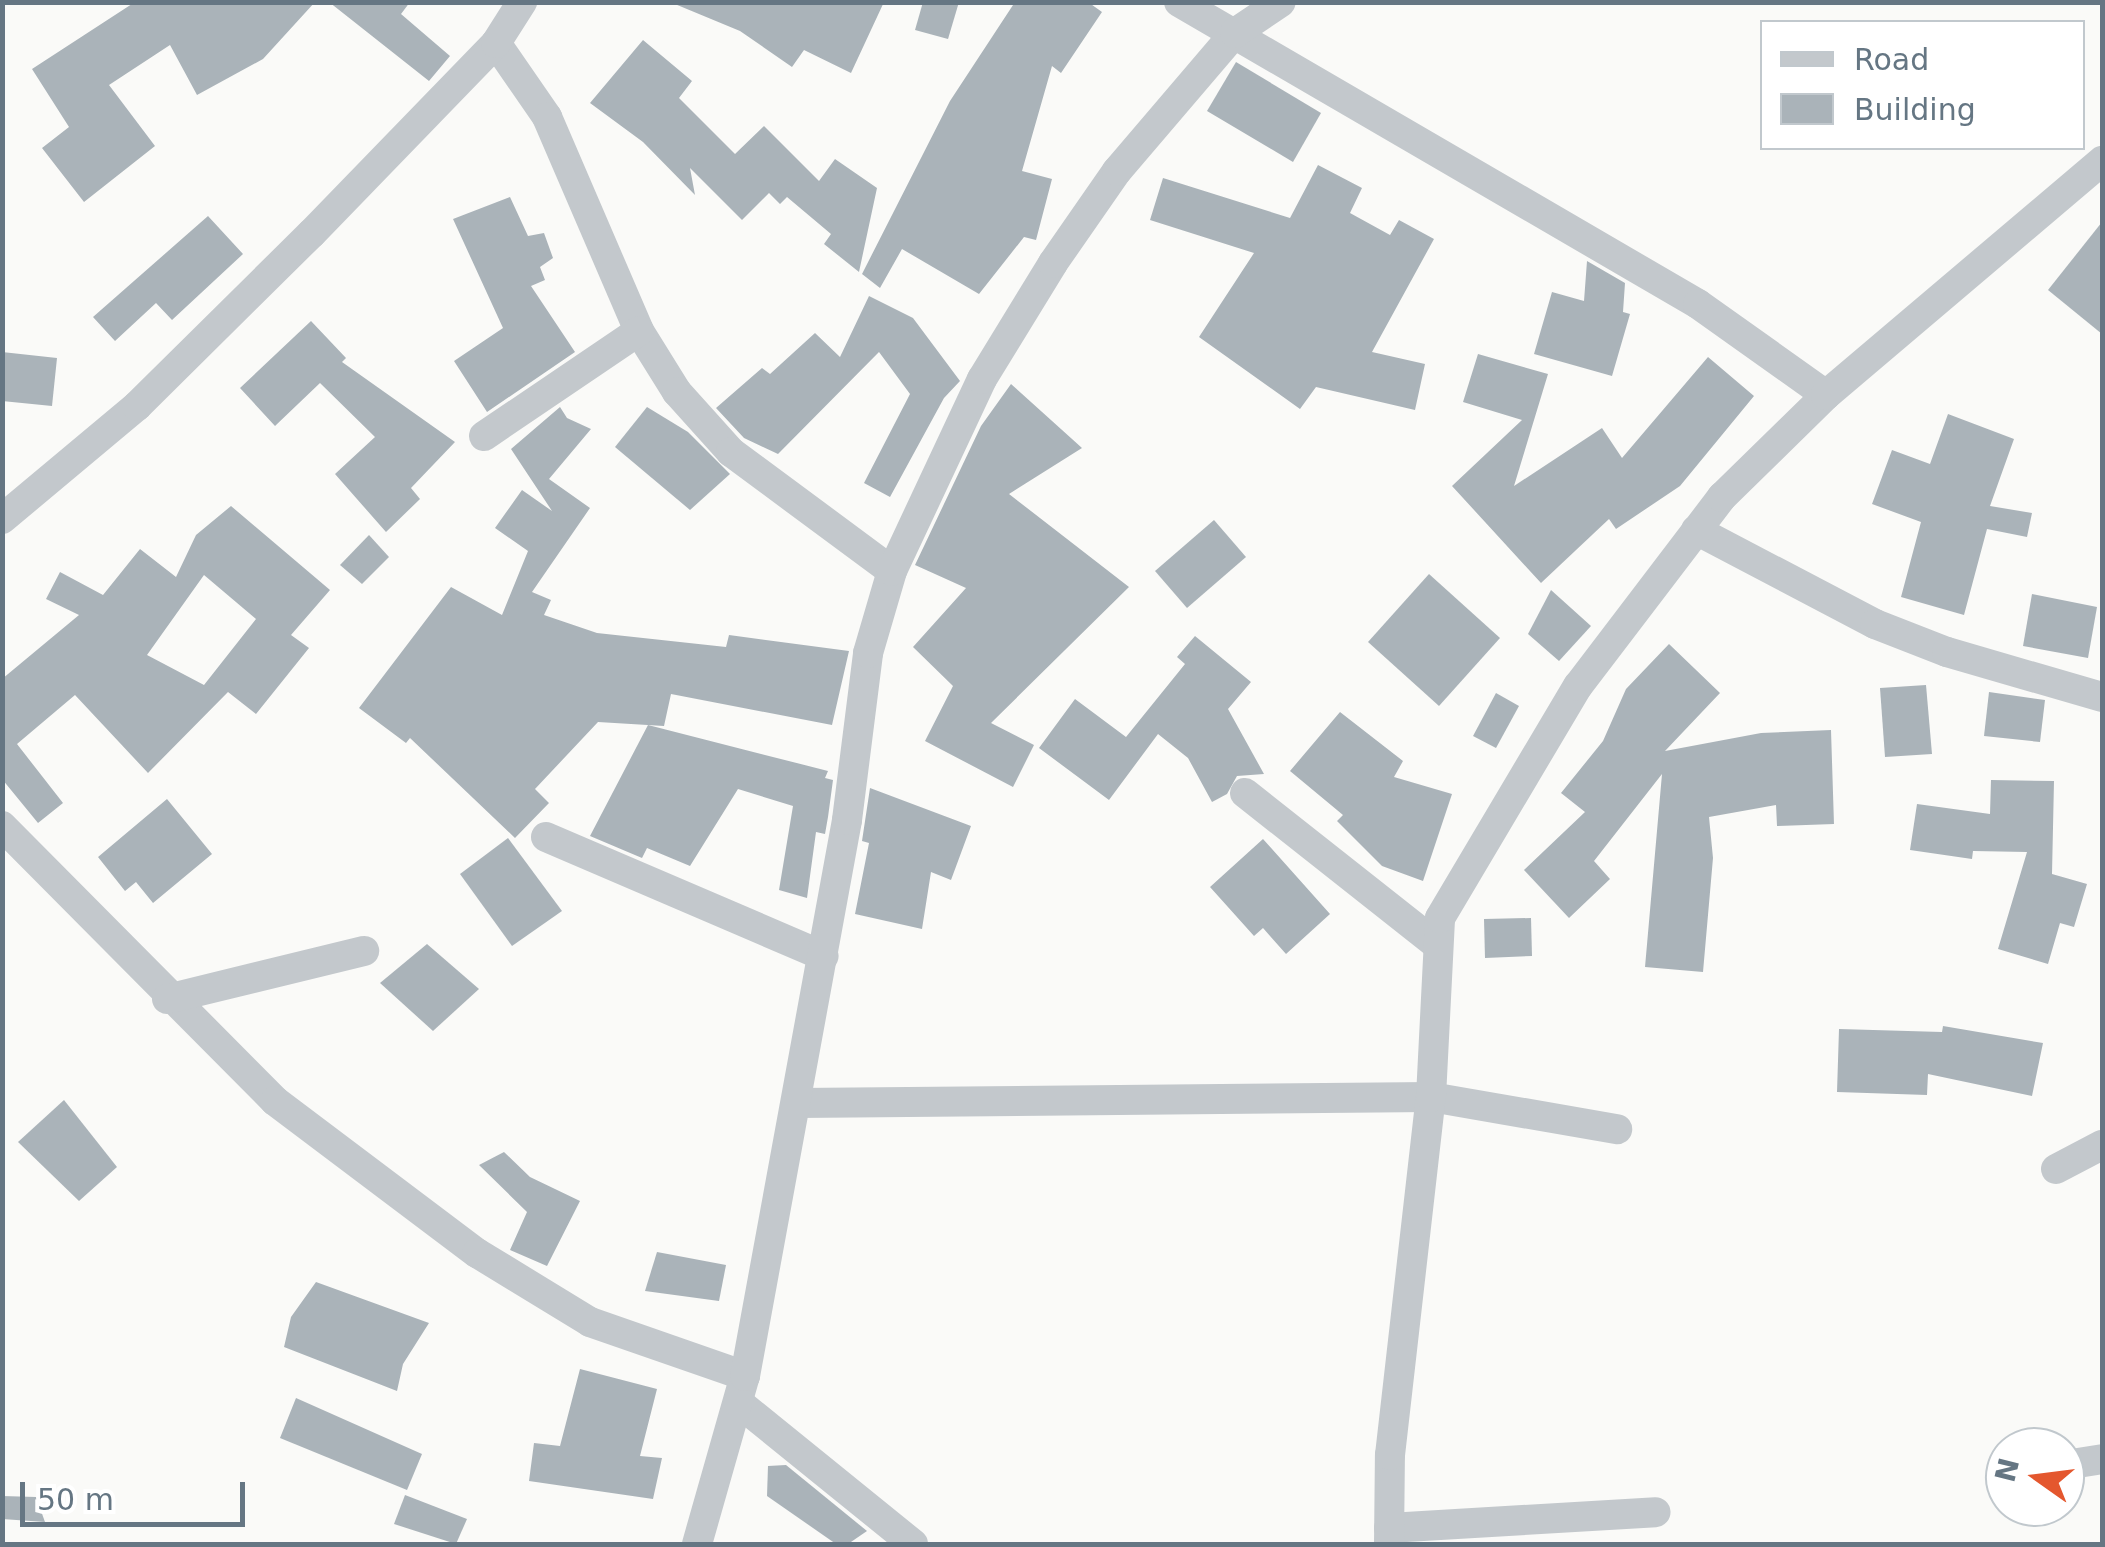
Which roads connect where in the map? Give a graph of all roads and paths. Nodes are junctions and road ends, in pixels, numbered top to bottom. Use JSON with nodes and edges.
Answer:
{"nodes":[{"id":1,"x":522,"y":2,"type":"edge"},
{"id":2,"x":1180,"y":2,"type":"edge"},
{"id":3,"x":1280,"y":2,"type":"edge"},
{"id":4,"x":1235,"y":33,"type":"junction"},
{"id":5,"x":496,"y":43,"type":"junction"},
{"id":6,"x":2102,"y":160,"type":"edge"},
{"id":7,"x":639,"y":331,"type":"junction"},
{"id":8,"x":1826,"y":395,"type":"junction"},
{"id":9,"x":484,"y":436,"type":"dead end"},
{"id":10,"x":2,"y":519,"type":"edge"},
{"id":11,"x":1696,"y":530,"type":"junction"},
{"id":12,"x":892,"y":572,"type":"junction"},
{"id":13,"x":2102,"y":697,"type":"edge"},
{"id":14,"x":1245,"y":793,"type":"dead end"},
{"id":15,"x":2,"y":826,"type":"edge"},
{"id":16,"x":546,"y":837,"type":"dead end"},
{"id":17,"x":1435,"y":944,"type":"junction"},
{"id":18,"x":364,"y":951,"type":"dead end"},
{"id":19,"x":824,"y":956,"type":"junction"},
{"id":20,"x":167,"y":999,"type":"junction"},
{"id":21,"x":1431,"y":1097,"type":"junction"},
{"id":22,"x":798,"y":1103,"type":"junction"},
{"id":23,"x":1617,"y":1129,"type":"dead end"},
{"id":24,"x":2102,"y":1145,"type":"edge"},
{"id":25,"x":2056,"y":1169,"type":"dead end"},
{"id":26,"x":742,"y":1390,"type":"junction"},
{"id":27,"x":1656,"y":1512,"type":"dead end"},
{"id":28,"x":1389,"y":1536,"type":"edge"},
{"id":29,"x":697,"y":1544,"type":"edge"},
{"id":30,"x":913,"y":1544,"type":"edge"}],
"edges":[{"from":1,"to":5,"type":"street"},
{"from":2,"to":4,"type":"street"},
{"from":3,"to":4,"type":"street"},
{"from":4,"to":8,"type":"street"},
{"from":4,"to":12,"type":"street"},
{"from":5,"to":7,"type":"street"},
{"from":5,"to":10,"type":"street"},
{"from":6,"to":8,"type":"street"},
{"from":7,"to":9,"type":"street"},
{"from":7,"to":12,"type":"street"},
{"from":8,"to":11,"type":"street"},
{"from":11,"to":13,"type":"street"},
{"from":11,"to":17,"type":"street"},
{"from":12,"to":19,"type":"street"},
{"from":14,"to":17,"type":"street"},
{"from":15,"to":20,"type":"street"},
{"from":16,"to":19,"type":"street"},
{"from":17,"to":21,"type":"street"},
{"from":18,"to":20,"type":"street"},
{"from":19,"to":22,"type":"street"},
{"from":20,"to":26,"type":"street"},
{"from":21,"to":22,"type":"street"},
{"from":21,"to":23,"type":"street"},
{"from":21,"to":28,"type":"street"},
{"from":22,"to":26,"type":"street"},
{"from":24,"to":25,"type":"street"},
{"from":26,"to":29,"type":"street"},
{"from":26,"to":30,"type":"street"},
{"from":27,"to":28,"type":"street"}]}
